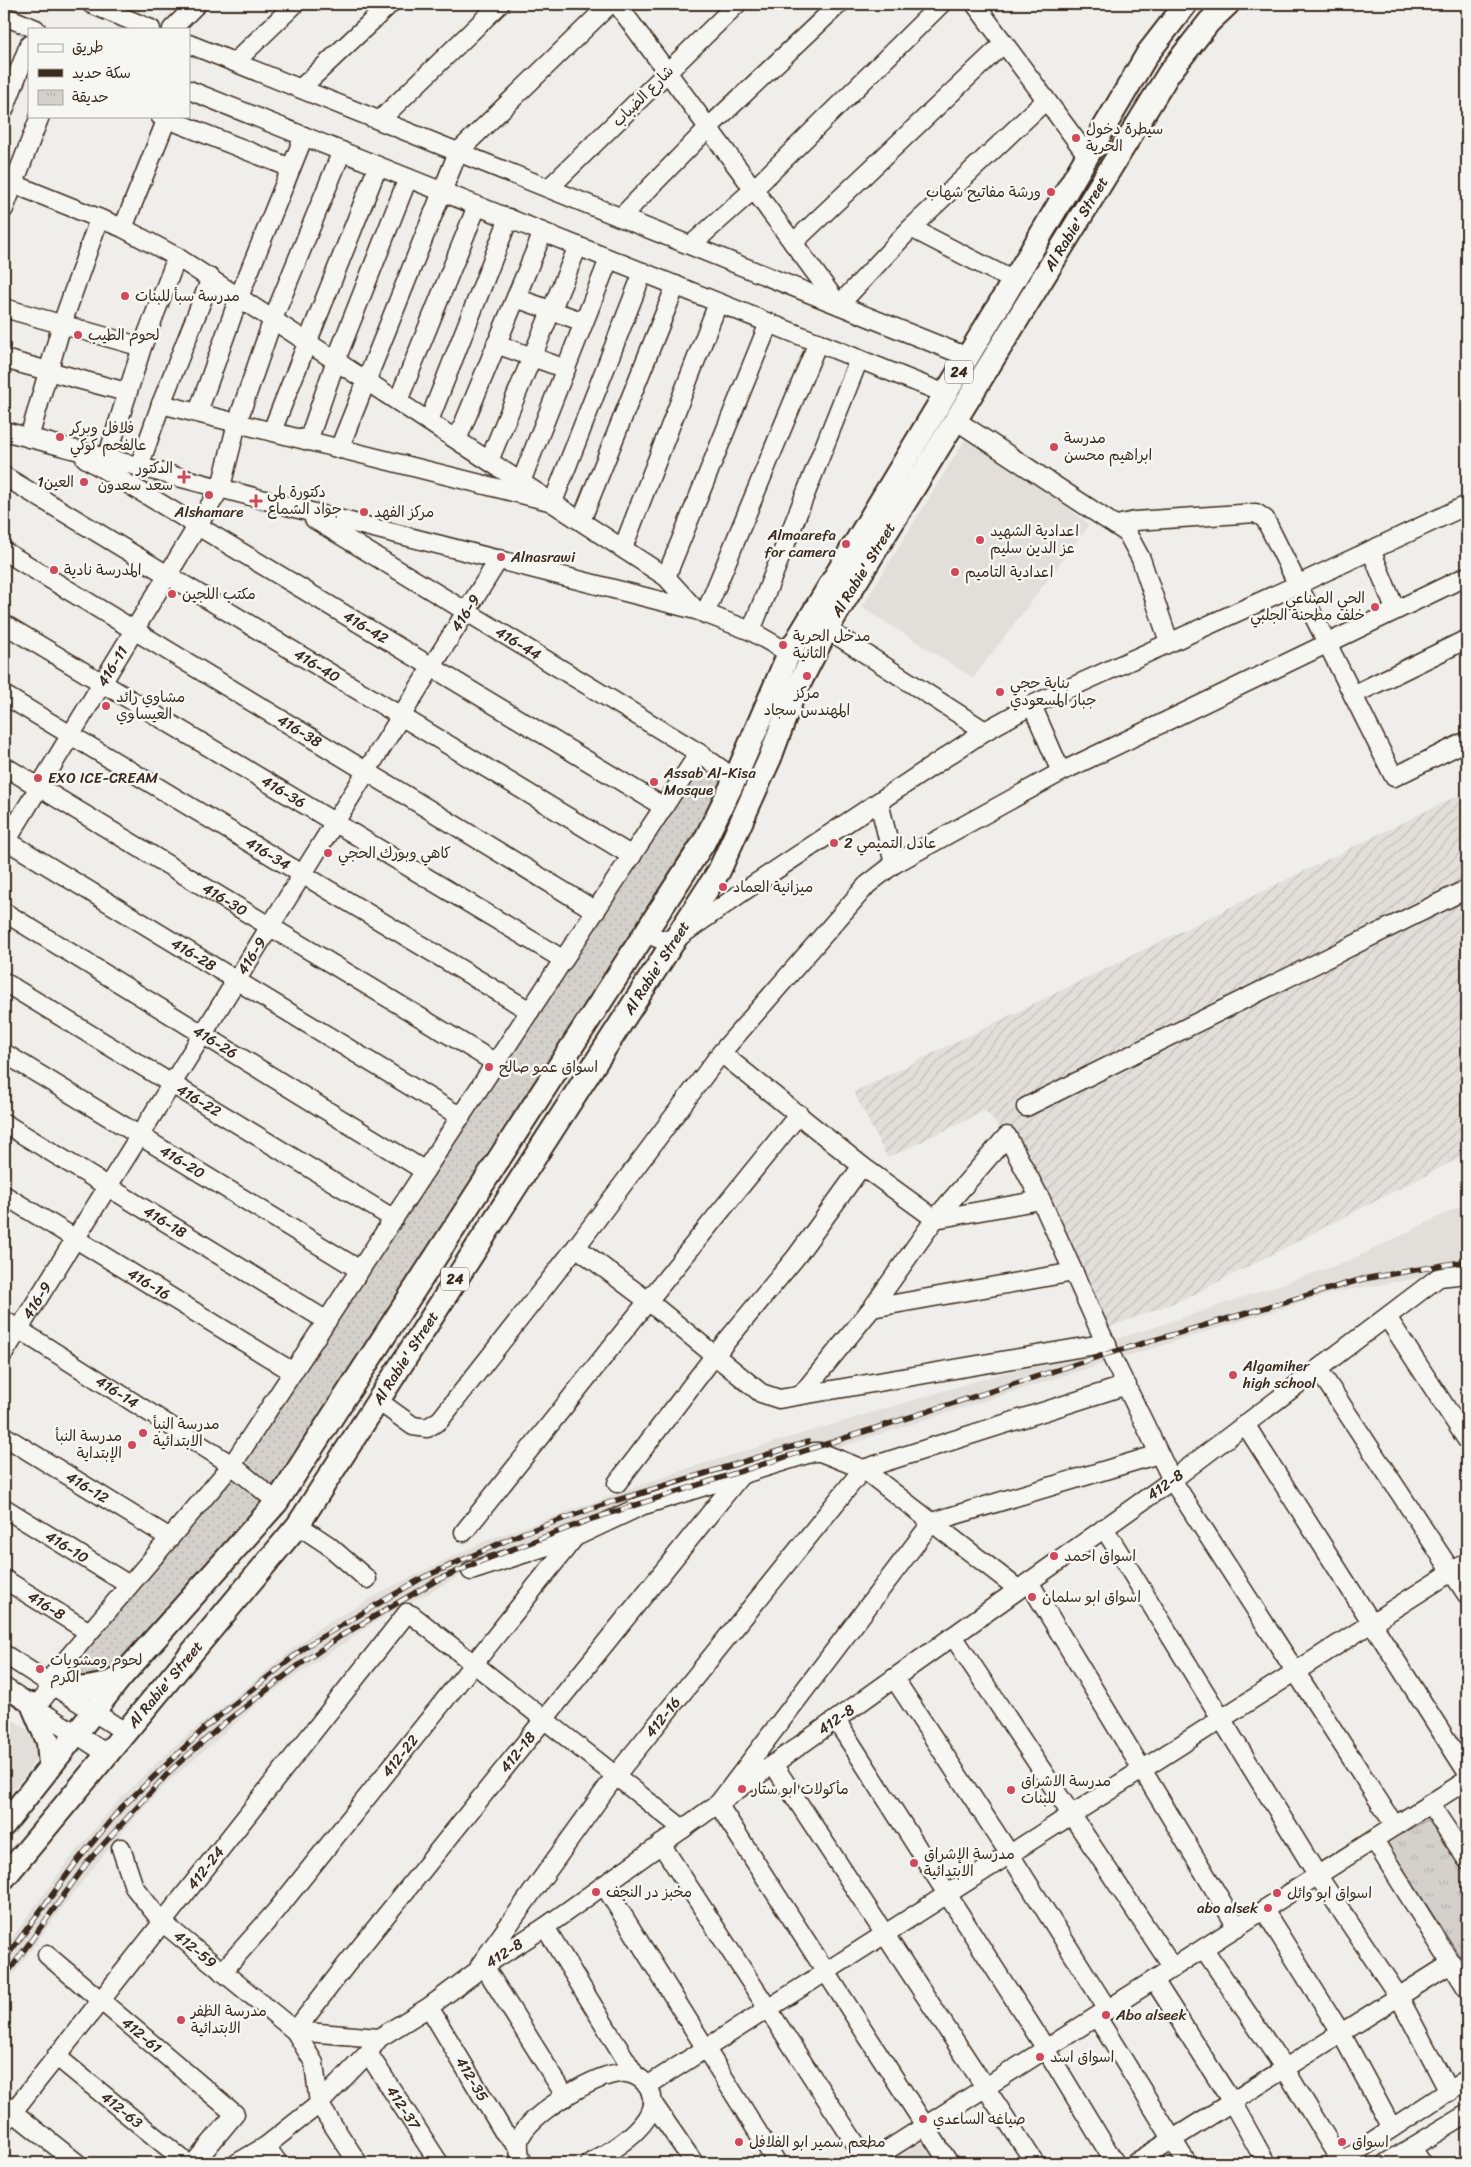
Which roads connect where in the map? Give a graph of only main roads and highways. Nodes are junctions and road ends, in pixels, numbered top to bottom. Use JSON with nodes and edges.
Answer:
{"nodes":[{"id":1,"x":1186,"y":4,"type":"edge"},
{"id":2,"x":1206,"y":4,"type":"edge"},
{"id":3,"x":1228,"y":4,"type":"edge"},
{"id":4,"x":1019,"y":273,"type":"junction"},
{"id":5,"x":121,"y":1677,"type":"junction"},
{"id":6,"x":51,"y":1683,"type":"road end"},
{"id":7,"x":32,"y":1704,"type":"road end"},
{"id":8,"x":50,"y":1766,"type":"junction"},
{"id":9,"x":4,"y":1825,"type":"edge"},
{"id":10,"x":4,"y":1878,"type":"edge"}],
"edges":[{"from":1,"to":4,"type":"main road","name":"Al Rabie' Street","number":"24"},
{"from":2,"to":4,"type":"main road"},
{"from":3,"to":10,"type":"main road","name":"Al Rabie' Street","number":"24"},
{"from":4,"to":5,"type":"main road","name":"Al Rabie' Street","number":"24"},
{"from":5,"to":6,"type":"main road"},
{"from":5,"to":8,"type":"main road","name":"Al Rabie' Street","number":"24"},
{"from":7,"to":8,"type":"main road"},
{"from":8,"to":9,"type":"main road","name":"Al Rabie' Street","number":"24"}]}
